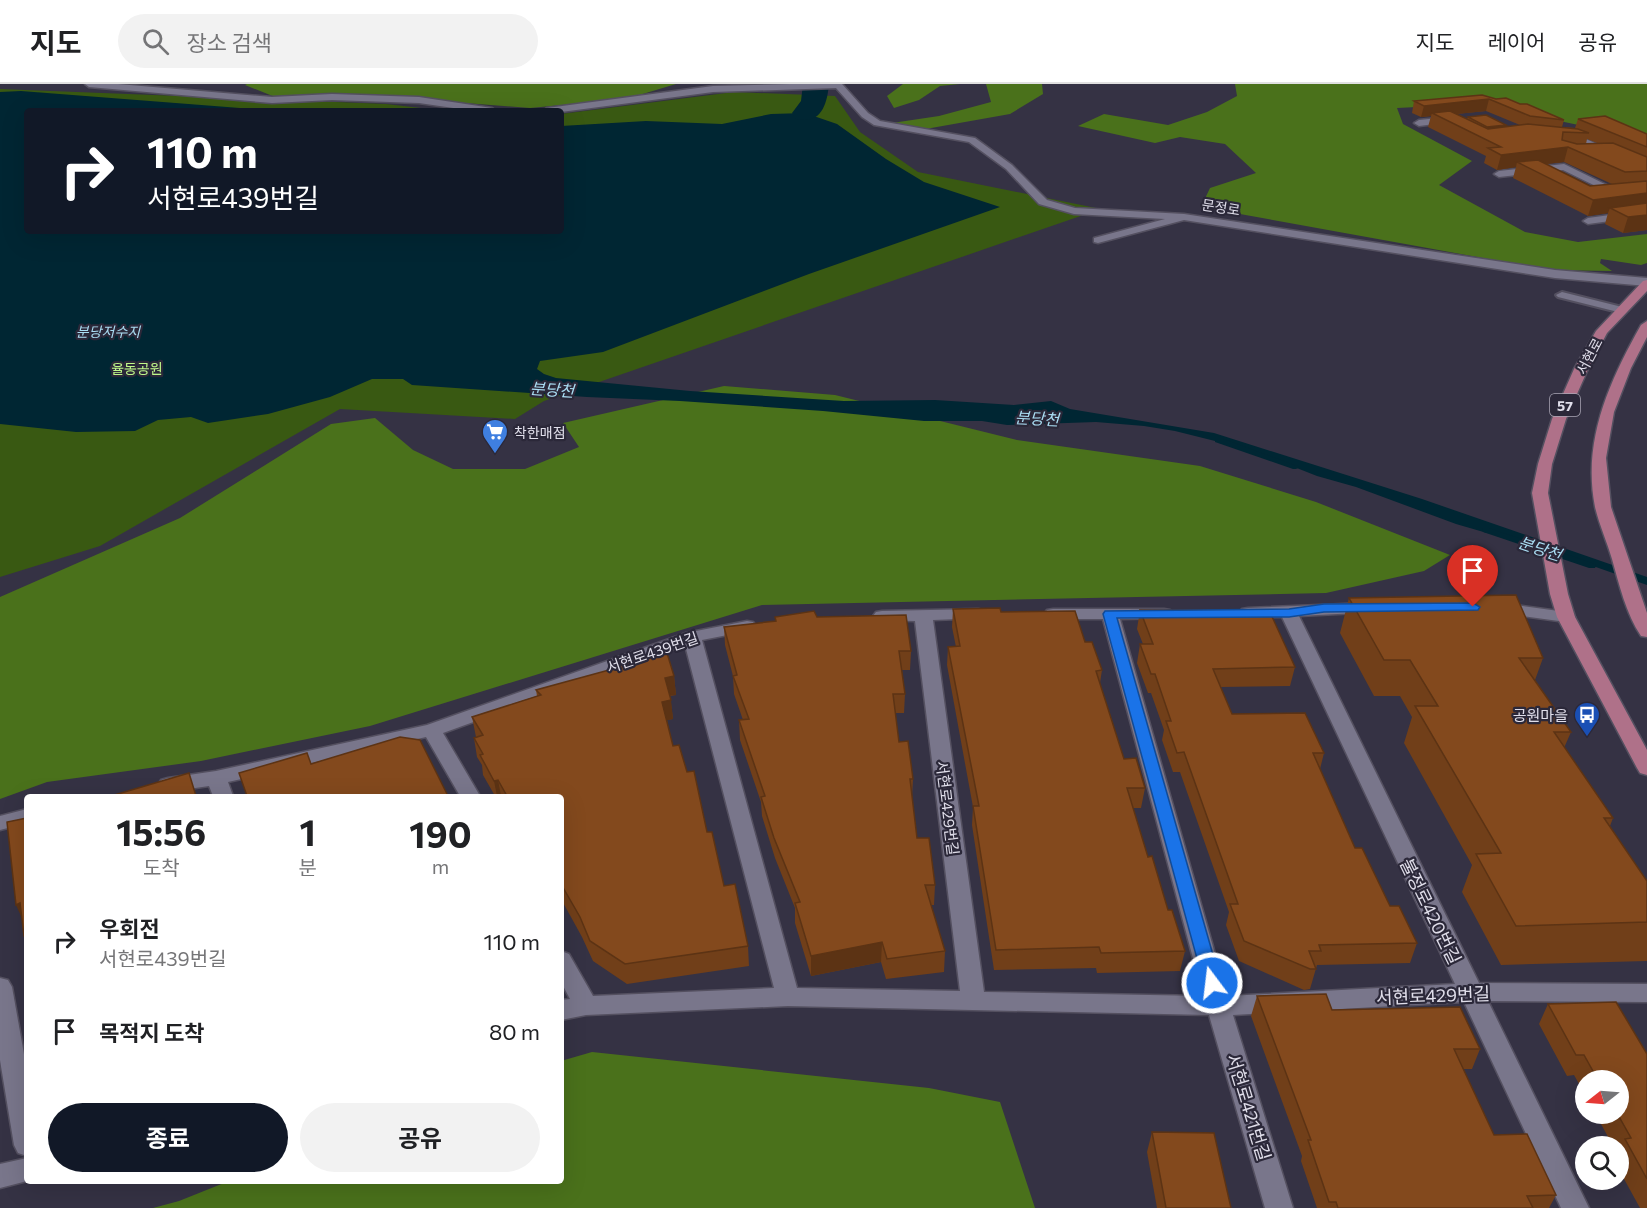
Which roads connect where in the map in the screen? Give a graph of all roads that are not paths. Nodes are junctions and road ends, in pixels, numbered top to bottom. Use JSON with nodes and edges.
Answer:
{"nodes":[{"id":1,"x":89,"y":84,"type":"edge"},
{"id":2,"x":775,"y":85,"type":"edge"},
{"id":3,"x":790,"y":85,"type":"edge"},
{"id":4,"x":835,"y":85,"type":"edge"},
{"id":5,"x":472,"y":108,"type":"edge"},
{"id":6,"x":564,"y":109,"type":"edge"},
{"id":7,"x":1454,"y":121,"type":"edge"},
{"id":8,"x":1419,"y":123,"type":"dead end"},
{"id":9,"x":1556,"y":136,"type":"edge"},
{"id":10,"x":1582,"y":154,"type":"edge"},
{"id":11,"x":1612,"y":154,"type":"junction"},
{"id":12,"x":1536,"y":170,"type":"junction"},
{"id":13,"x":1647,"y":170,"type":"edge"},
{"id":14,"x":1499,"y":174,"type":"edge"},
{"id":15,"x":1555,"y":180,"type":"edge"},
{"id":16,"x":1596,"y":195,"type":"edge"},
{"id":17,"x":1647,"y":213,"type":"edge"},
{"id":18,"x":1184,"y":217,"type":"junction"},
{"id":19,"x":1588,"y":221,"type":"dead end"},
{"id":20,"x":1098,"y":240,"type":"dead end"},
{"id":21,"x":1647,"y":283,"type":"edge"},
{"id":22,"x":1562,"y":295,"type":"dead end"},
{"id":23,"x":1622,"y":310,"type":"junction"},
{"id":24,"x":1647,"y":325,"type":"edge"},
{"id":25,"x":1483,"y":607,"type":"edge"},
{"id":26,"x":1392,"y":608,"type":"edge"},
{"id":27,"x":1229,"y":613,"type":"edge"},
{"id":28,"x":1289,"y":613,"type":"junction"},
{"id":29,"x":923,"y":614,"type":"junction"},
{"id":30,"x":993,"y":614,"type":"edge"},
{"id":31,"x":1040,"y":614,"type":"edge"},
{"id":32,"x":1110,"y":614,"type":"junction"},
{"id":33,"x":1181,"y":614,"type":"edge"},
{"id":34,"x":867,"y":616,"type":"edge"},
{"id":35,"x":1566,"y":617,"type":"junction"},
{"id":36,"x":767,"y":622,"type":"edge"},
{"id":37,"x":1647,"y":632,"type":"edge"},
{"id":38,"x":692,"y":637,"type":"junction"},
{"id":39,"x":432,"y":730,"type":"junction"},
{"id":40,"x":1647,"y":768,"type":"edge"},
{"id":41,"x":220,"y":787,"type":"edge"},
{"id":42,"x":153,"y":788,"type":"edge"},
{"id":43,"x":469,"y":794,"type":"edge"},
{"id":44,"x":24,"y":817,"type":"edge"},
{"id":45,"x":0,"y":823,"type":"edge"},
{"id":46,"x":564,"y":966,"type":"edge"},
{"id":47,"x":0,"y":987,"type":"edge"},
{"id":48,"x":1471,"y":992,"type":"junction"},
{"id":49,"x":1647,"y":993,"type":"edge"},
{"id":50,"x":788,"y":997,"type":"junction"},
{"id":51,"x":973,"y":1001,"type":"junction"},
{"id":52,"x":586,"y":1006,"type":"junction"},
{"id":53,"x":1218,"y":1006,"type":"junction"},
{"id":54,"x":564,"y":1010,"type":"edge"},
{"id":55,"x":24,"y":1127,"type":"edge"},
{"id":56,"x":24,"y":1171,"type":"edge"},
{"id":57,"x":0,"y":1176,"type":"edge"},
{"id":58,"x":1279,"y":1208,"type":"edge"},
{"id":59,"x":1575,"y":1208,"type":"edge"}],
"edges":[{"from":1,"to":5,"type":"street"},
{"from":2,"to":3,"type":"street"},
{"from":2,"to":6,"type":"street"},
{"from":3,"to":4,"type":"street"},
{"from":4,"to":18,"type":"street","name":"문정로"},
{"from":7,"to":8,"type":"street"},
{"from":9,"to":11,"type":"street"},
{"from":10,"to":11,"type":"street"},
{"from":11,"to":13,"type":"street"},
{"from":12,"to":14,"type":"street"},
{"from":12,"to":15,"type":"street"},
{"from":12,"to":16,"type":"street"},
{"from":17,"to":19,"type":"street"},
{"from":18,"to":20,"type":"street"},
{"from":18,"to":21,"type":"street","name":"문정로"},
{"from":21,"to":23,"type":"main road","name":"서현로","number":"57"},
{"from":22,"to":23,"type":"lane"},
{"from":23,"to":35,"type":"main road","name":"서현로","number":"57"},
{"from":24,"to":37,"type":"main road"},
{"from":25,"to":35,"type":"street"},
{"from":26,"to":28,"type":"street"},
{"from":27,"to":28,"type":"street"},
{"from":28,"to":48,"type":"street","name":"불정로420번길"},
{"from":29,"to":30,"type":"street"},
{"from":29,"to":34,"type":"street"},
{"from":29,"to":51,"type":"street","name":"서현로429번길"},
{"from":31,"to":32,"type":"street"},
{"from":32,"to":33,"type":"street"},
{"from":32,"to":53,"type":"street"},
{"from":35,"to":40,"type":"main road","number":"57"},
{"from":36,"to":38,"type":"street","name":"서현로439번길"},
{"from":38,"to":39,"type":"street","name":"서현로439번길"},
{"from":38,"to":50,"type":"street"},
{"from":39,"to":41,"type":"street","name":"서현로439번길"},
{"from":39,"to":43,"type":"street"},
{"from":41,"to":42,"type":"street","name":"서현로439번길"},
{"from":44,"to":45,"type":"street"},
{"from":46,"to":52,"type":"street"},
{"from":47,"to":55,"type":"street"},
{"from":48,"to":49,"type":"street","name":"서현로429번길"},
{"from":48,"to":53,"type":"street","name":"서현로429번길"},
{"from":48,"to":59,"type":"street","name":"불정로420번길"},
{"from":50,"to":51,"type":"street","name":"서현로429번길"},
{"from":50,"to":52,"type":"street","name":"서현로429번길"},
{"from":51,"to":53,"type":"street","name":"서현로429번길"},
{"from":52,"to":54,"type":"street","name":"서현로429번길"},
{"from":53,"to":58,"type":"street","name":"서현로421번길"},
{"from":56,"to":57,"type":"street"}]}
